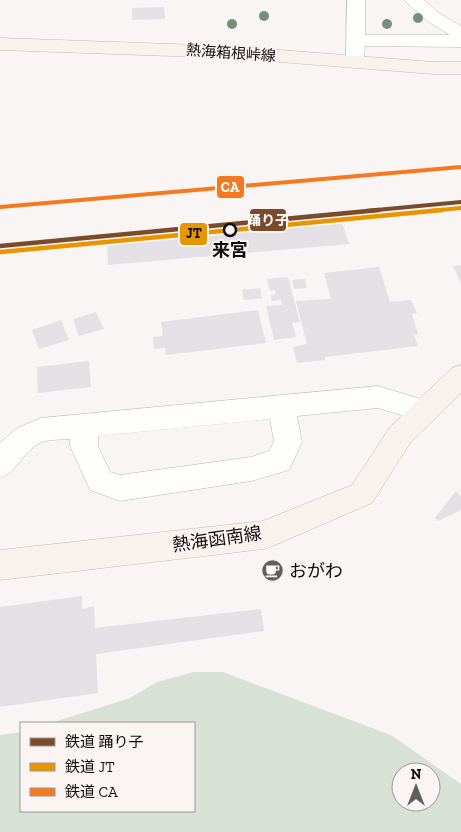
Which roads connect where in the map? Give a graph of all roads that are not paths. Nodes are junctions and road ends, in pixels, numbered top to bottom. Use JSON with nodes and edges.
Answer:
{"nodes":[{"id":1,"x":356,"y":0,"type":"edge"},
{"id":2,"x":413,"y":0,"type":"edge"},
{"id":3,"x":461,"y":34,"type":"edge"},
{"id":4,"x":356,"y":40,"type":"junction"},
{"id":5,"x":461,"y":41,"type":"edge"},
{"id":6,"x":0,"y":44,"type":"edge"},
{"id":7,"x":355,"y":62,"type":"junction"},
{"id":8,"x":461,"y":68,"type":"edge"},
{"id":9,"x":461,"y":376,"type":"edge"},
{"id":10,"x":280,"y":406,"type":"junction"},
{"id":11,"x":424,"y":411,"type":"junction"},
{"id":12,"x":84,"y":426,"type":"junction"},
{"id":13,"x":0,"y":466,"type":"edge"},
{"id":14,"x":0,"y":565,"type":"edge"}],
"edges":[{"from":1,"to":4,"type":"street"},
{"from":2,"to":3,"type":"street"},
{"from":4,"to":5,"type":"street"},
{"from":4,"to":7,"type":"street"},
{"from":6,"to":7,"type":"main road","name":"熱海箱根峠線"},
{"from":7,"to":8,"type":"main road","name":"熱海箱根峠線"},
{"from":9,"to":11,"type":"main road","name":"熱海函南線"},
{"from":10,"to":11,"type":"street"},
{"from":10,"to":12,"type":"street"},
{"from":10,"to":12,"type":"street"},
{"from":11,"to":14,"type":"main road","name":"熱海函南線"},
{"from":12,"to":13,"type":"street"}]}
